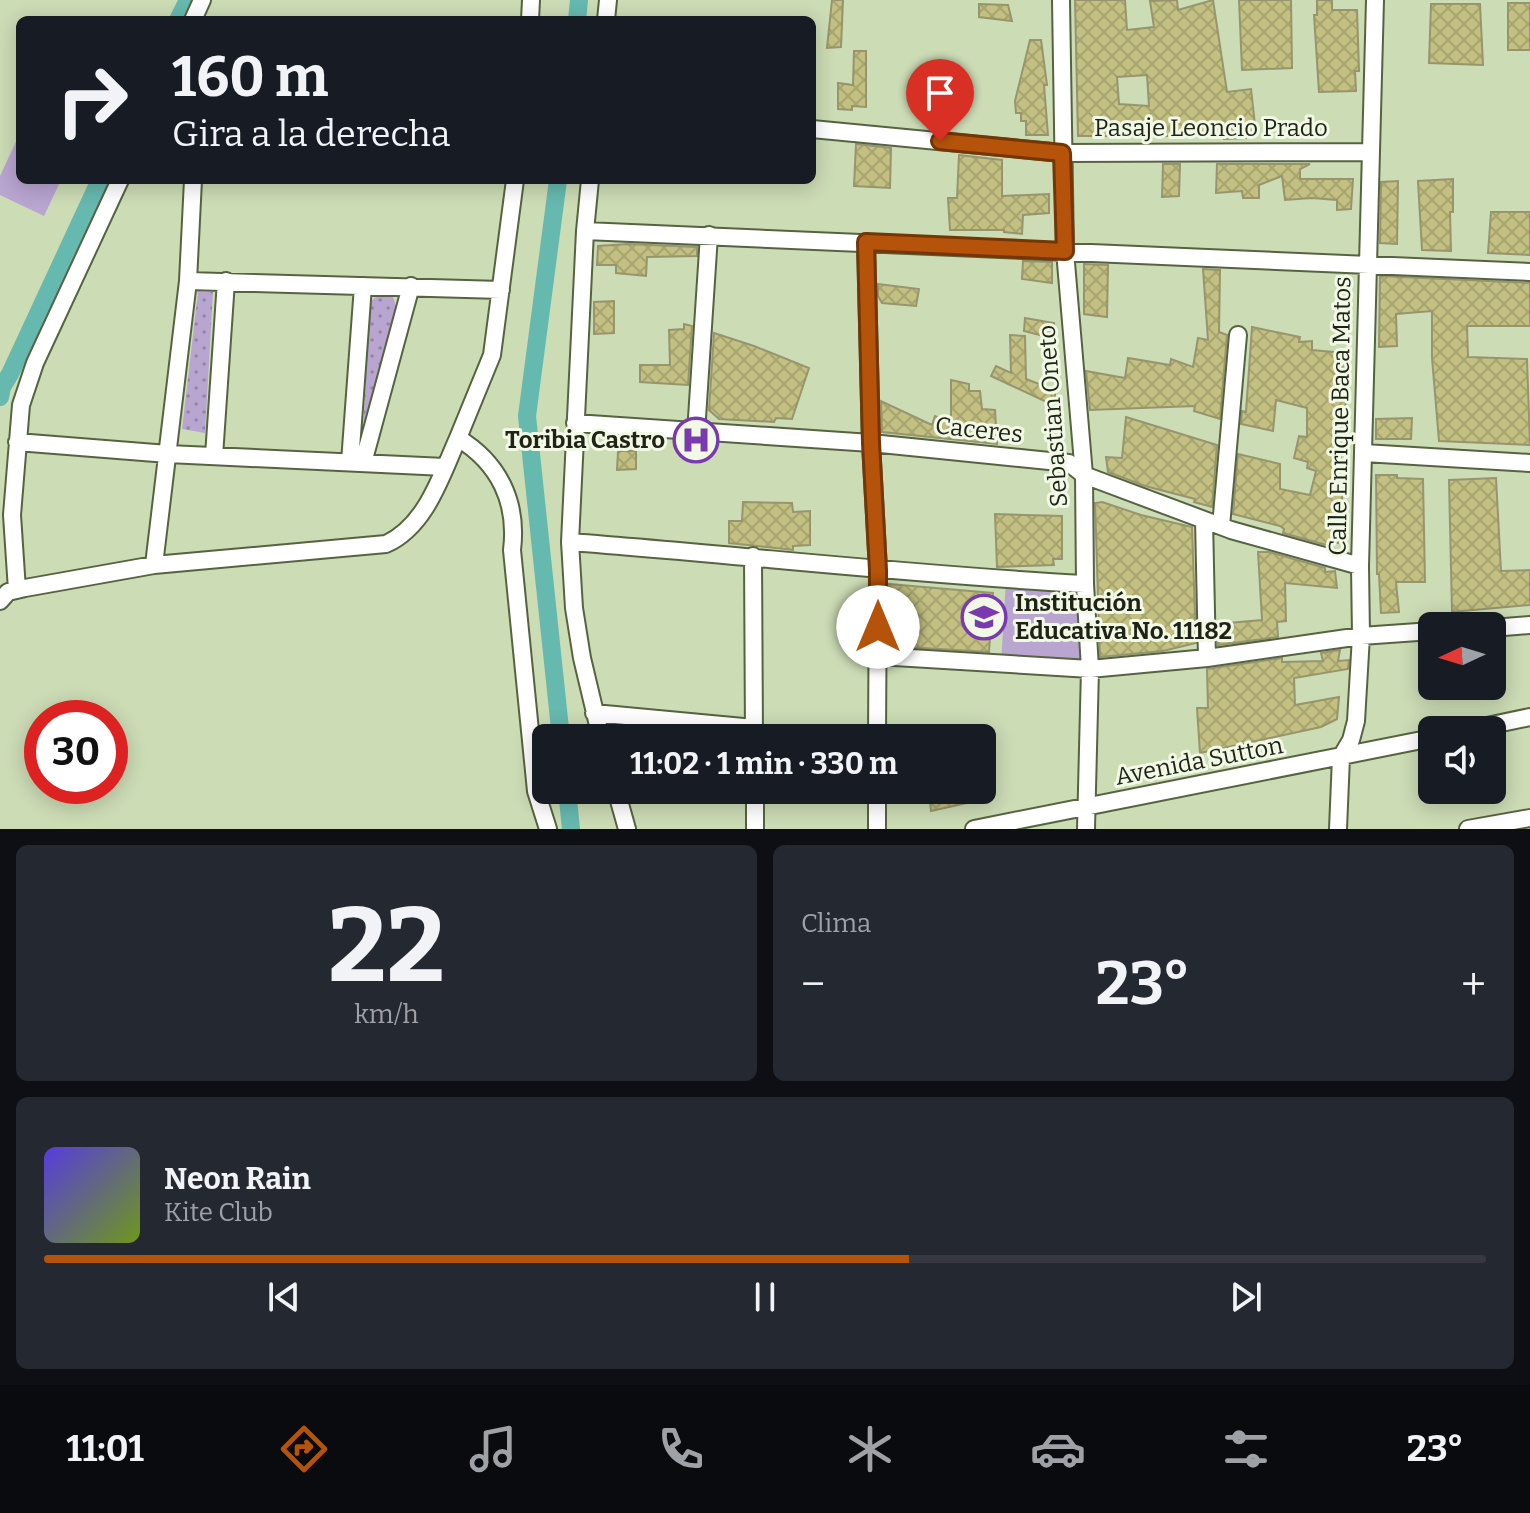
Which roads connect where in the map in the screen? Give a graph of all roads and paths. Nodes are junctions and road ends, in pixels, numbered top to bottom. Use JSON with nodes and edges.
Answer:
{"nodes":[{"id":1,"x":1061,"y":0,"type":"edge"},
{"id":2,"x":1375,"y":0,"type":"edge"},
{"id":3,"x":816,"y":129,"type":"edge"},
{"id":4,"x":1371,"y":152,"type":"junction"},
{"id":5,"x":1062,"y":153,"type":"junction"},
{"id":6,"x":118,"y":184,"type":"edge"},
{"id":7,"x":193,"y":184,"type":"edge"},
{"id":8,"x":514,"y":184,"type":"edge"},
{"id":9,"x":590,"y":184,"type":"edge"},
{"id":10,"x":585,"y":231,"type":"junction"},
{"id":11,"x":709,"y":235,"type":"junction"},
{"id":12,"x":866,"y":242,"type":"junction"},
{"id":13,"x":1065,"y":251,"type":"junction"},
{"id":14,"x":1367,"y":264,"type":"junction"},
{"id":15,"x":1530,"y":272,"type":"edge"},
{"id":16,"x":188,"y":281,"type":"junction"},
{"id":17,"x":226,"y":281,"type":"junction"},
{"id":18,"x":363,"y":286,"type":"junction"},
{"id":19,"x":411,"y":286,"type":"junction"},
{"id":20,"x":501,"y":290,"type":"junction"},
{"id":21,"x":1238,"y":335,"type":"dead end"},
{"id":22,"x":575,"y":423,"type":"junction"},
{"id":23,"x":696,"y":433,"type":"junction"},
{"id":24,"x":458,"y":438,"type":"junction"},
{"id":25,"x":17,"y":442,"type":"junction"},
{"id":26,"x":871,"y":443,"type":"junction"},
{"id":27,"x":1364,"y":453,"type":"junction"},
{"id":28,"x":168,"y":454,"type":"junction"},
{"id":29,"x":214,"y":456,"type":"junction"},
{"id":30,"x":357,"y":463,"type":"junction"},
{"id":31,"x":1530,"y":463,"type":"edge"},
{"id":32,"x":445,"y":467,"type":"junction"},
{"id":33,"x":1084,"y":475,"type":"junction"},
{"id":34,"x":1204,"y":520,"type":"junction"},
{"id":35,"x":1221,"y":526,"type":"junction"},
{"id":36,"x":570,"y":542,"type":"junction"},
{"id":37,"x":753,"y":556,"type":"junction"},
{"id":38,"x":154,"y":565,"type":"junction"},
{"id":39,"x":1360,"y":566,"type":"junction"},
{"id":40,"x":878,"y":570,"type":"junction"},
{"id":41,"x":1085,"y":584,"type":"junction"},
{"id":42,"x":8,"y":595,"type":"edge"},
{"id":43,"x":1530,"y":625,"type":"edge"},
{"id":44,"x":1506,"y":627,"type":"edge"},
{"id":45,"x":1418,"y":632,"type":"edge"},
{"id":46,"x":1361,"y":636,"type":"junction"},
{"id":47,"x":878,"y":656,"type":"junction"},
{"id":48,"x":1207,"y":658,"type":"junction"},
{"id":49,"x":1090,"y":669,"type":"junction"},
{"id":50,"x":594,"y":713,"type":"junction"},
{"id":51,"x":1530,"y":717,"type":"edge"},
{"id":52,"x":1506,"y":722,"type":"edge"},
{"id":53,"x":597,"y":724,"type":"edge"},
{"id":54,"x":682,"y":724,"type":"edge"},
{"id":55,"x":754,"y":724,"type":"edge"},
{"id":56,"x":877,"y":724,"type":"edge"},
{"id":57,"x":1418,"y":741,"type":"edge"},
{"id":58,"x":1341,"y":757,"type":"junction"},
{"id":59,"x":620,"y":804,"type":"edge"},
{"id":60,"x":755,"y":804,"type":"edge"},
{"id":61,"x":877,"y":804,"type":"edge"},
{"id":62,"x":1085,"y":807,"type":"junction"},
{"id":63,"x":1530,"y":818,"type":"edge"},
{"id":64,"x":548,"y":829,"type":"edge"},
{"id":65,"x":627,"y":829,"type":"edge"},
{"id":66,"x":755,"y":829,"type":"edge"},
{"id":67,"x":877,"y":829,"type":"edge"},
{"id":68,"x":974,"y":829,"type":"edge"},
{"id":69,"x":1086,"y":829,"type":"edge"},
{"id":70,"x":1338,"y":829,"type":"edge"},
{"id":71,"x":1468,"y":829,"type":"edge"}],
"edges":[{"from":1,"to":5,"type":"street","name":"Sebastian Oneto"},
{"from":2,"to":4,"type":"street","name":"Calle Enrique Baca Matos"},
{"from":3,"to":5,"type":"street","name":"Pasaje Leoncio Prado"},
{"from":4,"to":5,"type":"street","name":"Pasaje Leoncio Prado"},
{"from":4,"to":14,"type":"street","name":"Calle Enrique Baca Matos"},
{"from":5,"to":13,"type":"street","name":"Sebastian Oneto"},
{"from":6,"to":25,"type":"street"},
{"from":7,"to":16,"type":"street"},
{"from":8,"to":20,"type":"street"},
{"from":9,"to":10,"type":"street"},
{"from":10,"to":11,"type":"street"},
{"from":10,"to":22,"type":"street"},
{"from":11,"to":12,"type":"street"},
{"from":11,"to":23,"type":"street"},
{"from":12,"to":13,"type":"street"},
{"from":12,"to":26,"type":"street"},
{"from":13,"to":14,"type":"street"},
{"from":13,"to":33,"type":"street","name":"Sebastian Oneto"},
{"from":14,"to":15,"type":"street"},
{"from":14,"to":27,"type":"street","name":"Calle Enrique Baca Matos"},
{"from":16,"to":17,"type":"street"},
{"from":16,"to":28,"type":"street"},
{"from":17,"to":18,"type":"street"},
{"from":17,"to":29,"type":"street"},
{"from":18,"to":19,"type":"street"},
{"from":18,"to":30,"type":"street"},
{"from":19,"to":20,"type":"street"},
{"from":19,"to":30,"type":"street"},
{"from":20,"to":24,"type":"street"},
{"from":21,"to":35,"type":"street"},
{"from":22,"to":23,"type":"street","name":"Caceres"},
{"from":22,"to":36,"type":"street"},
{"from":23,"to":26,"type":"street","name":"Caceres"},
{"from":24,"to":32,"type":"street"},
{"from":24,"to":64,"type":"street"},
{"from":25,"to":28,"type":"street"},
{"from":25,"to":42,"type":"street"},
{"from":26,"to":33,"type":"street","name":"Caceres"},
{"from":26,"to":40,"type":"street"},
{"from":27,"to":31,"type":"street"},
{"from":27,"to":39,"type":"street","name":"Calle Enrique Baca Matos"},
{"from":28,"to":29,"type":"street"},
{"from":28,"to":38,"type":"street"},
{"from":29,"to":30,"type":"street"},
{"from":30,"to":32,"type":"street"},
{"from":32,"to":38,"type":"street"},
{"from":33,"to":34,"type":"street","name":"Caceres"},
{"from":33,"to":41,"type":"street","name":"Sebastian Oneto"},
{"from":34,"to":35,"type":"street","name":"Caceres"},
{"from":34,"to":48,"type":"street"},
{"from":35,"to":39,"type":"street","name":"Caceres"},
{"from":36,"to":37,"type":"street"},
{"from":36,"to":50,"type":"street"},
{"from":37,"to":40,"type":"street"},
{"from":37,"to":55,"type":"street"},
{"from":38,"to":42,"type":"street"},
{"from":39,"to":46,"type":"street","name":"Calle Enrique Baca Matos"},
{"from":40,"to":41,"type":"street"},
{"from":40,"to":47,"type":"street"},
{"from":41,"to":49,"type":"street","name":"Sebastian Oneto"},
{"from":43,"to":44,"type":"street"},
{"from":45,"to":46,"type":"street"},
{"from":46,"to":48,"type":"street"},
{"from":46,"to":58,"type":"street","name":"Calle Enrique Baca Matos"},
{"from":47,"to":49,"type":"street"},
{"from":47,"to":56,"type":"street"},
{"from":48,"to":49,"type":"street"},
{"from":49,"to":62,"type":"street","name":"Sebastian Oneto"},
{"from":50,"to":53,"type":"street"},
{"from":50,"to":54,"type":"street"},
{"from":51,"to":52,"type":"street"},
{"from":57,"to":58,"type":"street","name":"Avenida Sutton"},
{"from":58,"to":62,"type":"street","name":"Avenida Sutton"},
{"from":58,"to":70,"type":"street","name":"Calle Enrique Baca Matos"},
{"from":59,"to":65,"type":"street"},
{"from":60,"to":66,"type":"street"},
{"from":61,"to":67,"type":"street"},
{"from":62,"to":68,"type":"street","name":"Avenida Sutton"},
{"from":62,"to":69,"type":"street","name":"Sebastian Oneto"},
{"from":63,"to":71,"type":"street"}]}
